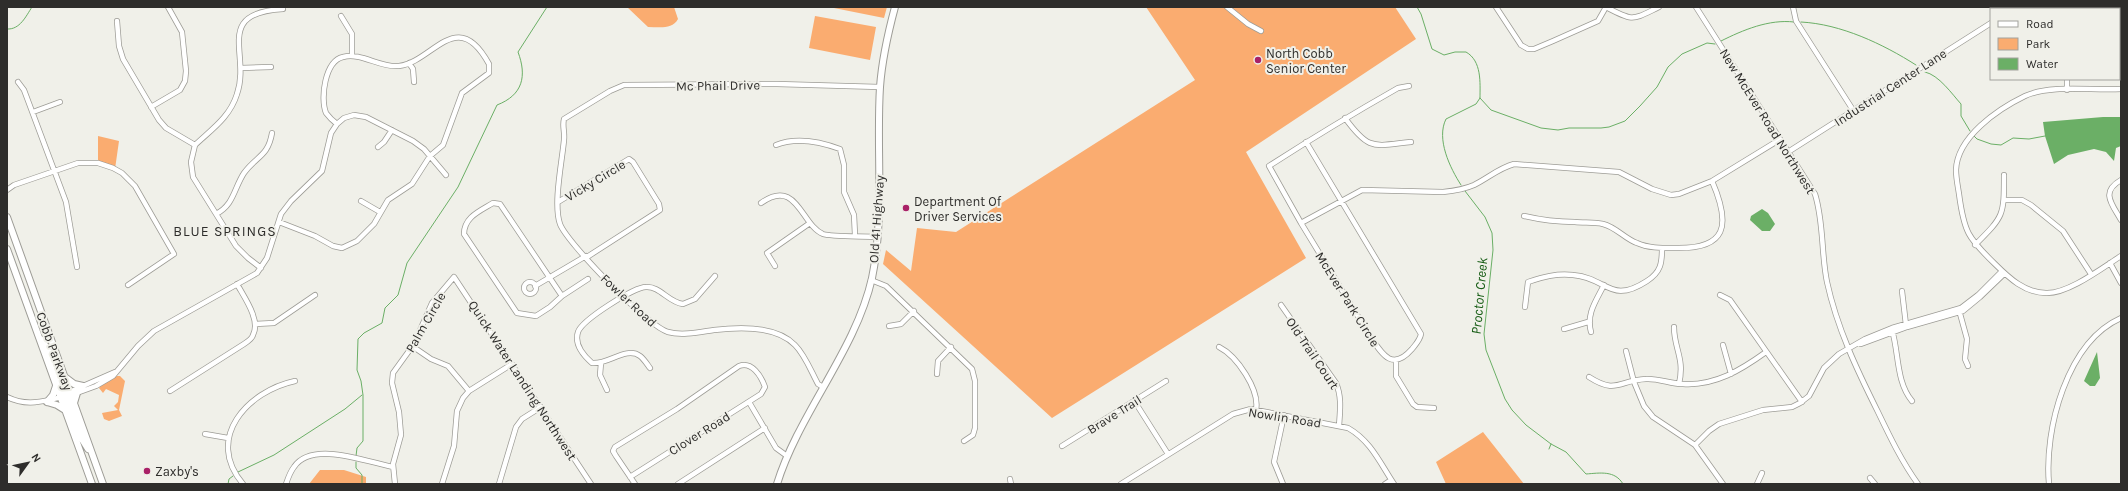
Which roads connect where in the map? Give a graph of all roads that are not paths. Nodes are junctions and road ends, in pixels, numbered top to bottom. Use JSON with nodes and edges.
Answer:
{"nodes":[{"id":1,"x":168,"y":7,"type":"edge"},
{"id":2,"x":896,"y":7,"type":"edge"},
{"id":3,"x":1227,"y":7,"type":"edge"},
{"id":4,"x":1496,"y":7,"type":"edge"},
{"id":5,"x":1606,"y":7,"type":"edge"},
{"id":6,"x":1659,"y":7,"type":"edge"},
{"id":7,"x":1696,"y":7,"type":"edge"},
{"id":8,"x":1793,"y":7,"type":"edge"},
{"id":9,"x":283,"y":9,"type":"dead end"},
{"id":10,"x":341,"y":16,"type":"dead end"},
{"id":11,"x":117,"y":21,"type":"dead end"},
{"id":12,"x":1990,"y":24,"type":"edge"},
{"id":13,"x":1261,"y":30,"type":"dead end"},
{"id":14,"x":352,"y":55,"type":"junction"},
{"id":15,"x":409,"y":63,"type":"junction"},
{"id":16,"x":272,"y":67,"type":"dead end"},
{"id":17,"x":241,"y":68,"type":"junction"},
{"id":18,"x":2067,"y":80,"type":"edge"},
{"id":19,"x":18,"y":82,"type":"dead end"},
{"id":20,"x":414,"y":82,"type":"dead end"},
{"id":21,"x":1409,"y":86,"type":"dead end"},
{"id":22,"x":880,"y":87,"type":"junction"},
{"id":23,"x":2121,"y":89,"type":"edge"},
{"id":24,"x":2067,"y":90,"type":"junction"},
{"id":25,"x":60,"y":102,"type":"dead end"},
{"id":26,"x":151,"y":107,"type":"junction"},
{"id":27,"x":1853,"y":110,"type":"junction"},
{"id":28,"x":33,"y":112,"type":"junction"},
{"id":29,"x":1345,"y":118,"type":"junction"},
{"id":30,"x":564,"y":119,"type":"joint"},
{"id":31,"x":337,"y":124,"type":"junction"},
{"id":32,"x":392,"y":130,"type":"junction"},
{"id":33,"x":272,"y":133,"type":"dead end"},
{"id":34,"x":1779,"y":140,"type":"junction"},
{"id":35,"x":1306,"y":142,"type":"junction"},
{"id":36,"x":1411,"y":142,"type":"dead end"},
{"id":37,"x":195,"y":145,"type":"junction"},
{"id":38,"x":776,"y":145,"type":"dead end"},
{"id":39,"x":378,"y":147,"type":"dead end"},
{"id":40,"x":1788,"y":152,"type":"junction"},
{"id":41,"x":430,"y":156,"type":"junction"},
{"id":42,"x":54,"y":171,"type":"junction"},
{"id":43,"x":446,"y":175,"type":"dead end"},
{"id":44,"x":2004,"y":175,"type":"dead end"},
{"id":45,"x":2121,"y":180,"type":"edge"},
{"id":46,"x":1712,"y":181,"type":"junction"},
{"id":47,"x":14,"y":185,"type":"junction"},
{"id":48,"x":7,"y":186,"type":"edge"},
{"id":49,"x":7,"y":190,"type":"edge"},
{"id":50,"x":2004,"y":200,"type":"junction"},
{"id":51,"x":361,"y":201,"type":"dead end"},
{"id":52,"x":1341,"y":201,"type":"junction"},
{"id":53,"x":558,"y":202,"type":"junction"},
{"id":54,"x":761,"y":203,"type":"dead end"},
{"id":55,"x":380,"y":212,"type":"junction"},
{"id":56,"x":216,"y":214,"type":"junction"},
{"id":57,"x":1524,"y":216,"type":"dead end"},
{"id":58,"x":7,"y":217,"type":"edge"},
{"id":59,"x":2121,"y":220,"type":"edge"},
{"id":60,"x":279,"y":222,"type":"junction"},
{"id":61,"x":810,"y":223,"type":"junction"},
{"id":62,"x":1301,"y":223,"type":"junction"},
{"id":63,"x":855,"y":235,"type":"junction"},
{"id":64,"x":878,"y":237,"type":"junction"},
{"id":65,"x":1975,"y":245,"type":"junction"},
{"id":66,"x":1662,"y":248,"type":"junction"},
{"id":67,"x":7,"y":249,"type":"edge"},
{"id":68,"x":586,"y":256,"type":"junction"},
{"id":69,"x":2121,"y":256,"type":"edge"},
{"id":70,"x":2110,"y":263,"type":"junction"},
{"id":71,"x":775,"y":266,"type":"dead end"},
{"id":72,"x":77,"y":267,"type":"dead end"},
{"id":73,"x":261,"y":268,"type":"junction"},
{"id":74,"x":2003,"y":273,"type":"junction"},
{"id":75,"x":2091,"y":274,"type":"junction"},
{"id":76,"x":715,"y":276,"type":"dead end"},
{"id":77,"x":454,"y":277,"type":"joint"},
{"id":78,"x":549,"y":277,"type":"junction"},
{"id":79,"x":588,"y":279,"type":"dead end"},
{"id":80,"x":871,"y":280,"type":"junction"},
{"id":81,"x":2121,"y":283,"type":"edge"},
{"id":82,"x":237,"y":284,"type":"junction"},
{"id":83,"x":128,"y":285,"type":"dead end"},
{"id":84,"x":1604,"y":285,"type":"junction"},
{"id":85,"x":535,"y":286,"type":"dead end"},
{"id":86,"x":1902,"y":291,"type":"dead end"},
{"id":87,"x":315,"y":295,"type":"dead end"},
{"id":88,"x":562,"y":296,"type":"junction"},
{"id":89,"x":1720,"y":296,"type":"dead end"},
{"id":90,"x":624,"y":297,"type":"junction"},
{"id":91,"x":1281,"y":305,"type":"dead end"},
{"id":92,"x":1525,"y":307,"type":"dead end"},
{"id":93,"x":914,"y":311,"type":"junction"},
{"id":94,"x":1959,"y":311,"type":"junction"},
{"id":95,"x":2121,"y":318,"type":"edge"},
{"id":96,"x":1588,"y":322,"type":"junction"},
{"id":97,"x":255,"y":324,"type":"junction"},
{"id":98,"x":1906,"y":325,"type":"junction"},
{"id":99,"x":889,"y":326,"type":"dead end"},
{"id":100,"x":1674,"y":327,"type":"dead end"},
{"id":101,"x":1564,"y":329,"type":"dead end"},
{"id":102,"x":1892,"y":330,"type":"junction"},
{"id":103,"x":1591,"y":332,"type":"dead end"},
{"id":104,"x":37,"y":333,"type":"junction"},
{"id":105,"x":1723,"y":345,"type":"dead end"},
{"id":106,"x":412,"y":346,"type":"junction"},
{"id":107,"x":951,"y":347,"type":"junction"},
{"id":108,"x":1219,"y":347,"type":"dead end"},
{"id":109,"x":1848,"y":349,"type":"junction"},
{"id":110,"x":1626,"y":351,"type":"dead end"},
{"id":111,"x":1766,"y":352,"type":"junction"},
{"id":112,"x":1396,"y":361,"type":"junction"},
{"id":113,"x":601,"y":363,"type":"junction"},
{"id":114,"x":512,"y":364,"type":"junction"},
{"id":115,"x":1968,"y":366,"type":"dead end"},
{"id":116,"x":650,"y":368,"type":"dead end"},
{"id":117,"x":119,"y":370,"type":"junction"},
{"id":118,"x":937,"y":374,"type":"dead end"},
{"id":119,"x":1731,"y":374,"type":"junction"},
{"id":120,"x":64,"y":377,"type":"junction"},
{"id":121,"x":1588,"y":377,"type":"dead end"},
{"id":122,"x":295,"y":381,"type":"dead end"},
{"id":123,"x":1166,"y":381,"type":"dead end"},
{"id":124,"x":1634,"y":382,"type":"junction"},
{"id":125,"x":1679,"y":384,"type":"junction"},
{"id":126,"x":56,"y":386,"type":"junction"},
{"id":127,"x":84,"y":386,"type":"junction"},
{"id":128,"x":823,"y":387,"type":"junction"},
{"id":129,"x":170,"y":390,"type":"dead end"},
{"id":130,"x":607,"y":390,"type":"dead end"},
{"id":131,"x":469,"y":391,"type":"junction"},
{"id":132,"x":78,"y":392,"type":"junction"},
{"id":133,"x":66,"y":395,"type":"junction"},
{"id":134,"x":7,"y":397,"type":"edge"},
{"id":135,"x":1912,"y":401,"type":"dead end"},
{"id":136,"x":47,"y":402,"type":"junction"},
{"id":137,"x":749,"y":402,"type":"junction"},
{"id":138,"x":1135,"y":402,"type":"junction"},
{"id":139,"x":1802,"y":402,"type":"junction"},
{"id":140,"x":74,"y":404,"type":"junction"},
{"id":141,"x":541,"y":407,"type":"junction"},
{"id":142,"x":1434,"y":408,"type":"dead end"},
{"id":143,"x":1256,"y":410,"type":"junction"},
{"id":144,"x":65,"y":411,"type":"junction"},
{"id":145,"x":1284,"y":415,"type":"junction"},
{"id":146,"x":1339,"y":426,"type":"junction"},
{"id":147,"x":765,"y":428,"type":"junction"},
{"id":148,"x":205,"y":434,"type":"dead end"},
{"id":149,"x":228,"y":438,"type":"junction"},
{"id":150,"x":964,"y":441,"type":"dead end"},
{"id":151,"x":1695,"y":445,"type":"junction"},
{"id":152,"x":1062,"y":446,"type":"dead end"},
{"id":153,"x":92,"y":453,"type":"junction"},
{"id":154,"x":1168,"y":454,"type":"junction"},
{"id":155,"x":787,"y":456,"type":"junction"},
{"id":156,"x":393,"y":467,"type":"junction"},
{"id":157,"x":1762,"y":473,"type":"dead end"},
{"id":158,"x":630,"y":477,"type":"junction"},
{"id":159,"x":1870,"y":478,"type":"dead end"},
{"id":160,"x":1392,"y":482,"type":"edge"},
{"id":161,"x":92,"y":484,"type":"edge"},
{"id":162,"x":103,"y":484,"type":"edge"},
{"id":163,"x":243,"y":484,"type":"edge"},
{"id":164,"x":286,"y":484,"type":"edge"},
{"id":165,"x":394,"y":484,"type":"edge"},
{"id":166,"x":442,"y":484,"type":"edge"},
{"id":167,"x":499,"y":484,"type":"edge"},
{"id":168,"x":591,"y":484,"type":"edge"},
{"id":169,"x":635,"y":484,"type":"edge"},
{"id":170,"x":678,"y":484,"type":"edge"},
{"id":171,"x":777,"y":484,"type":"edge"},
{"id":172,"x":1120,"y":484,"type":"edge"},
{"id":173,"x":1283,"y":484,"type":"edge"},
{"id":174,"x":1385,"y":484,"type":"edge"},
{"id":175,"x":1723,"y":484,"type":"edge"},
{"id":176,"x":1757,"y":484,"type":"edge"},
{"id":177,"x":1875,"y":484,"type":"edge"},
{"id":178,"x":1918,"y":484,"type":"edge"},
{"id":179,"x":2049,"y":484,"type":"edge"}],
"edges":[{"from":1,"to":26,"type":"street"},
{"from":2,"to":22,"type":"main road","name":"Old 41 Highway"},
{"from":3,"to":13,"type":"street"},
{"from":4,"to":5,"type":"street"},
{"from":5,"to":6,"type":"street"},
{"from":7,"to":34,"type":"street","name":"New McEver Road Northwest"},
{"from":8,"to":27,"type":"street"},
{"from":9,"to":17,"type":"street"},
{"from":10,"to":14,"type":"street"},
{"from":11,"to":26,"type":"street"},
{"from":12,"to":27,"type":"street","name":"Industrial Center Lane"},
{"from":14,"to":15,"type":"street"},
{"from":14,"to":31,"type":"street"},
{"from":15,"to":20,"type":"street"},
{"from":15,"to":41,"type":"street"},
{"from":16,"to":17,"type":"street"},
{"from":17,"to":37,"type":"street"},
{"from":18,"to":24,"type":"street"},
{"from":19,"to":28,"type":"street"},
{"from":21,"to":29,"type":"street","name":"McEver Park Circle"},
{"from":22,"to":30,"type":"street","name":"Mc Phail Drive"},
{"from":22,"to":64,"type":"main road","name":"Old 41 Highway"},
{"from":23,"to":24,"type":"street"},
{"from":24,"to":65,"type":"street"},
{"from":25,"to":28,"type":"street"},
{"from":26,"to":37,"type":"street"},
{"from":27,"to":40,"type":"street","name":"Industrial Center Lane"},
{"from":28,"to":42,"type":"street"},
{"from":29,"to":35,"type":"street","name":"McEver Park Circle"},
{"from":29,"to":36,"type":"street"},
{"from":30,"to":53,"type":"street","name":"Fowler Road"},
{"from":31,"to":32,"type":"street"},
{"from":31,"to":60,"type":"street"},
{"from":32,"to":39,"type":"street"},
{"from":32,"to":41,"type":"street"},
{"from":33,"to":56,"type":"street"},
{"from":34,"to":40,"type":"street","name":"New McEver Road Northwest"},
{"from":34,"to":46,"type":"street"},
{"from":35,"to":52,"type":"street"},
{"from":35,"to":62,"type":"street","name":"McEver Park Circle"},
{"from":37,"to":56,"type":"street"},
{"from":38,"to":63,"type":"street"},
{"from":40,"to":109,"type":"street","name":"New McEver Road Northwest"},
{"from":41,"to":43,"type":"street"},
{"from":41,"to":55,"type":"street"},
{"from":42,"to":47,"type":"street"},
{"from":42,"to":72,"type":"street"},
{"from":42,"to":83,"type":"street"},
{"from":44,"to":50,"type":"street"},
{"from":45,"to":59,"type":"street"},
{"from":46,"to":52,"type":"street"},
{"from":46,"to":66,"type":"street"},
{"from":47,"to":48,"type":"street"},
{"from":47,"to":49,"type":"street"},
{"from":50,"to":65,"type":"street"},
{"from":50,"to":75,"type":"street"},
{"from":51,"to":55,"type":"street"},
{"from":52,"to":62,"type":"street"},
{"from":52,"to":112,"type":"street"},
{"from":53,"to":68,"type":"street","name":"Fowler Road"},
{"from":53,"to":68,"type":"street","name":"Vicky Circle"},
{"from":54,"to":61,"type":"street"},
{"from":55,"to":60,"type":"street"},
{"from":56,"to":73,"type":"street"},
{"from":57,"to":66,"type":"street"},
{"from":58,"to":120,"type":"main road","name":"Cobb Parkway"},
{"from":60,"to":73,"type":"street"},
{"from":61,"to":63,"type":"street"},
{"from":61,"to":71,"type":"street"},
{"from":62,"to":112,"type":"street","name":"McEver Park Circle"},
{"from":63,"to":64,"type":"street"},
{"from":64,"to":80,"type":"main road","name":"Old 41 Highway"},
{"from":65,"to":74,"type":"street"},
{"from":66,"to":84,"type":"street"},
{"from":67,"to":104,"type":"main road","name":"Cobb Parkway"},
{"from":68,"to":78,"type":"street"},
{"from":68,"to":90,"type":"street","name":"Fowler Road"},
{"from":69,"to":70,"type":"street"},
{"from":70,"to":75,"type":"street"},
{"from":70,"to":81,"type":"street"},
{"from":73,"to":82,"type":"street"},
{"from":74,"to":75,"type":"street"},
{"from":74,"to":94,"type":"street"},
{"from":76,"to":90,"type":"street"},
{"from":77,"to":106,"type":"street","name":"Palm Circle"},
{"from":77,"to":114,"type":"street","name":"Quick Water Landing Northwest"},
{"from":78,"to":85,"type":"street"},
{"from":78,"to":88,"type":"street"},
{"from":78,"to":88,"type":"street"},
{"from":79,"to":88,"type":"street"},
{"from":80,"to":93,"type":"street"},
{"from":80,"to":128,"type":"main road","name":"Old 41 Highway"},
{"from":82,"to":97,"type":"street"},
{"from":82,"to":117,"type":"street"},
{"from":84,"to":92,"type":"street"},
{"from":84,"to":96,"type":"street"},
{"from":86,"to":98,"type":"street"},
{"from":87,"to":97,"type":"street"},
{"from":89,"to":111,"type":"street"},
{"from":90,"to":113,"type":"street"},
{"from":90,"to":128,"type":"street","name":"Fowler Road"},
{"from":91,"to":146,"type":"street","name":"Old Trail Court"},
{"from":93,"to":99,"type":"street"},
{"from":93,"to":107,"type":"street"},
{"from":94,"to":98,"type":"street"},
{"from":94,"to":115,"type":"street"},
{"from":95,"to":179,"type":"street"},
{"from":96,"to":101,"type":"street"},
{"from":96,"to":103,"type":"street"},
{"from":97,"to":129,"type":"street"},
{"from":98,"to":102,"type":"street"},
{"from":100,"to":125,"type":"street"},
{"from":102,"to":109,"type":"street"},
{"from":102,"to":135,"type":"street"},
{"from":104,"to":126,"type":"main road","name":"Cobb Parkway"},
{"from":104,"to":133,"type":"main road"},
{"from":105,"to":119,"type":"street"},
{"from":106,"to":131,"type":"street"},
{"from":106,"to":156,"type":"street","name":"Palm Circle"},
{"from":107,"to":118,"type":"street"},
{"from":107,"to":150,"type":"street"},
{"from":108,"to":143,"type":"street"},
{"from":109,"to":139,"type":"street"},
{"from":109,"to":178,"type":"street","name":"New McEver Road Northwest"},
{"from":110,"to":124,"type":"street"},
{"from":111,"to":119,"type":"street"},
{"from":111,"to":139,"type":"street"},
{"from":112,"to":142,"type":"street"},
{"from":113,"to":116,"type":"street"},
{"from":113,"to":130,"type":"street"},
{"from":114,"to":131,"type":"street"},
{"from":114,"to":141,"type":"street","name":"Quick Water Landing Northwest"},
{"from":117,"to":127,"type":"street"},
{"from":117,"to":132,"type":"street"},
{"from":119,"to":125,"type":"street"},
{"from":120,"to":127,"type":"main road"},
{"from":120,"to":133,"type":"main road","name":"Cobb Parkway"},
{"from":121,"to":124,"type":"street"},
{"from":122,"to":149,"type":"street"},
{"from":123,"to":138,"type":"street","name":"Brave Trail"},
{"from":124,"to":125,"type":"street"},
{"from":124,"to":151,"type":"street"},
{"from":126,"to":133,"type":"main road","name":"Cobb Parkway"},
{"from":126,"to":136,"type":"main road"},
{"from":127,"to":133,"type":"street"},
{"from":128,"to":155,"type":"main road","name":"Old 41 Highway"},
{"from":131,"to":166,"type":"street"},
{"from":132,"to":133,"type":"street"},
{"from":132,"to":140,"type":"main road"},
{"from":133,"to":136,"type":"street"},
{"from":133,"to":140,"type":"main road","name":"Cobb Parkway"},
{"from":133,"to":144,"type":"main road","name":"Cobb Parkway"},
{"from":133,"to":153,"type":"main road"},
{"from":134,"to":136,"type":"street"},
{"from":136,"to":144,"type":"main road"},
{"from":137,"to":147,"type":"street"},
{"from":137,"to":158,"type":"street","name":"Clover Road"},
{"from":137,"to":158,"type":"street","name":"Clover Road"},
{"from":138,"to":152,"type":"street","name":"Brave Trail"},
{"from":138,"to":154,"type":"street"},
{"from":139,"to":151,"type":"street"},
{"from":140,"to":153,"type":"main road","name":"Cobb Parkway"},
{"from":141,"to":167,"type":"street"},
{"from":141,"to":168,"type":"street","name":"Quick Water Landing Northwest"},
{"from":143,"to":145,"type":"street","name":"Nowlin Road"},
{"from":143,"to":154,"type":"street","name":"Nowlin Road"},
{"from":144,"to":161,"type":"main road","name":"Cobb Parkway"},
{"from":145,"to":146,"type":"street","name":"Nowlin Road"},
{"from":145,"to":173,"type":"street"},
{"from":146,"to":160,"type":"street","name":"Nowlin Road"},
{"from":147,"to":155,"type":"street"},
{"from":147,"to":170,"type":"street"},
{"from":148,"to":149,"type":"street"},
{"from":149,"to":163,"type":"street"},
{"from":151,"to":175,"type":"street"},
{"from":153,"to":162,"type":"main road","name":"Cobb Parkway"},
{"from":154,"to":172,"type":"street","name":"Nowlin Road"},
{"from":155,"to":171,"type":"main road","name":"Old 41 Highway"},
{"from":156,"to":164,"type":"street"},
{"from":156,"to":165,"type":"street","name":"Palm Circle"},
{"from":157,"to":176,"type":"street"},
{"from":158,"to":169,"type":"street"},
{"from":159,"to":177,"type":"street"},
{"from":160,"to":174,"type":"street"}]}
